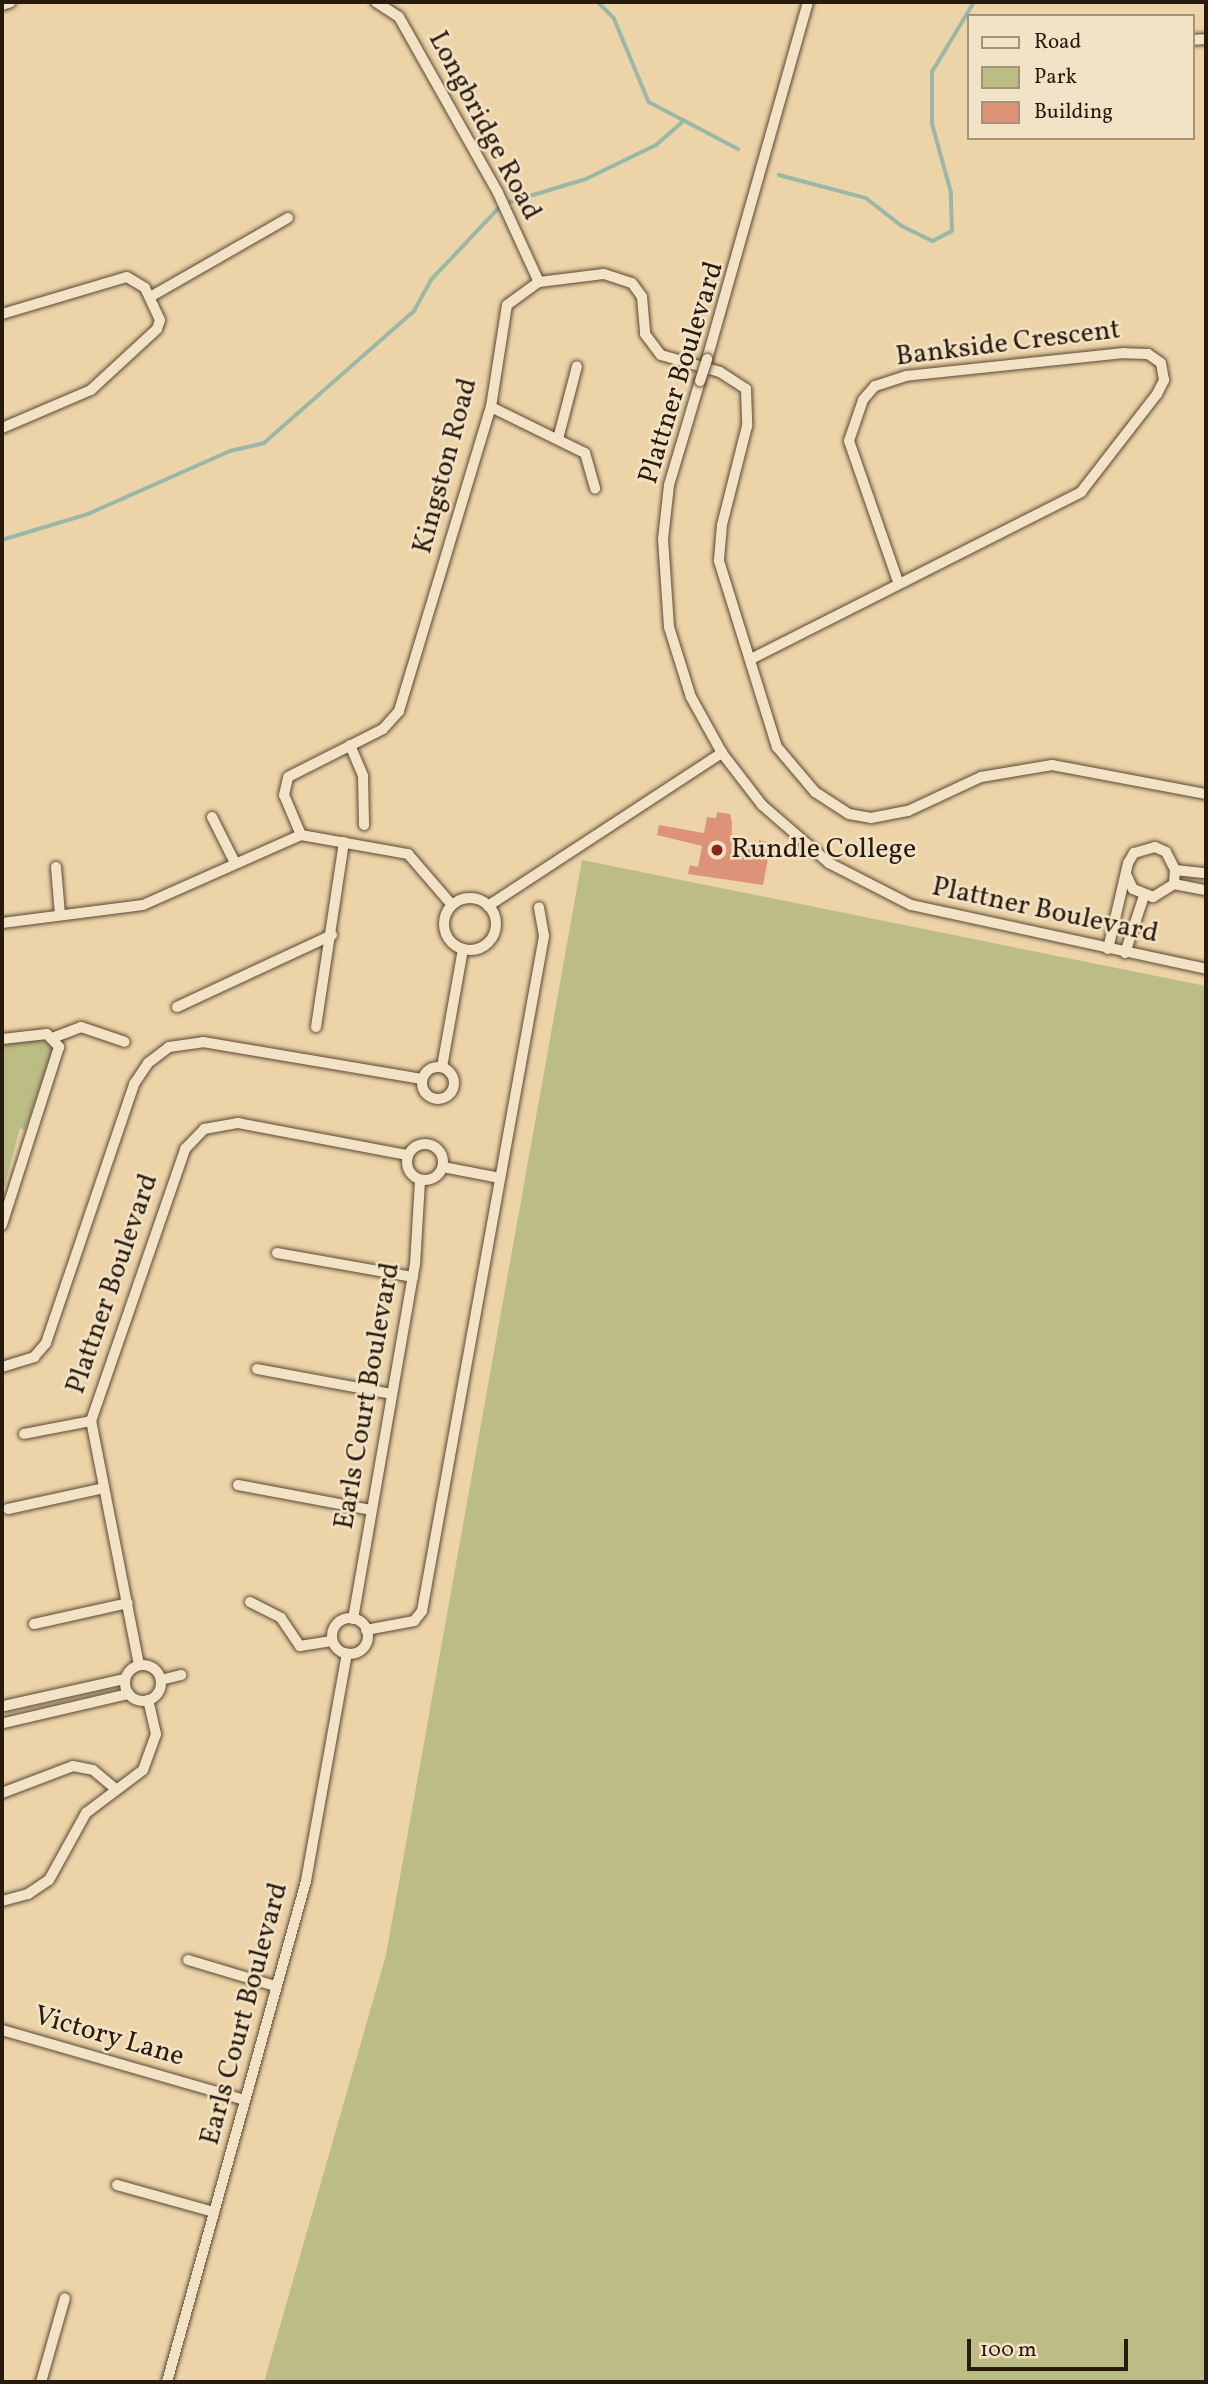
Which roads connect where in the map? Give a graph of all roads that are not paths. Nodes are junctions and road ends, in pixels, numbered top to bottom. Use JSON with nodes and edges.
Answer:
{"nodes":[{"id":1,"x":10,"y":2,"type":"edge"},
{"id":2,"x":376,"y":2,"type":"edge"},
{"id":3,"x":808,"y":2,"type":"edge"},
{"id":4,"x":2,"y":5,"type":"edge"},
{"id":5,"x":288,"y":219,"type":"dead end"},
{"id":6,"x":539,"y":282,"type":"junction"},
{"id":7,"x":150,"y":297,"type":"junction"},
{"id":8,"x":2,"y":314,"type":"edge"},
{"id":9,"x":576,"y":366,"type":"dead end"},
{"id":10,"x":491,"y":407,"type":"junction"},
{"id":11,"x":2,"y":428,"type":"edge"},
{"id":12,"x":558,"y":439,"type":"junction"},
{"id":13,"x":596,"y":489,"type":"dead end"},
{"id":14,"x":898,"y":582,"type":"junction"},
{"id":15,"x":754,"y":658,"type":"junction"},
{"id":16,"x":350,"y":745,"type":"junction"},
{"id":17,"x":722,"y":753,"type":"junction"},
{"id":18,"x":1206,"y":794,"type":"edge"},
{"id":19,"x":212,"y":817,"type":"dead end"},
{"id":20,"x":364,"y":825,"type":"dead end"},
{"id":21,"x":300,"y":835,"type":"junction"},
{"id":22,"x":344,"y":842,"type":"junction"},
{"id":23,"x":235,"y":863,"type":"junction"},
{"id":24,"x":56,"y":867,"type":"dead end"},
{"id":25,"x":1175,"y":870,"type":"junction"},
{"id":26,"x":1126,"y":874,"type":"junction"},
{"id":27,"x":1206,"y":874,"type":"edge"},
{"id":28,"x":1174,"y":884,"type":"junction"},
{"id":29,"x":1205,"y":890,"type":"edge"},
{"id":30,"x":1143,"y":896,"type":"junction"},
{"id":31,"x":452,"y":905,"type":"junction"},
{"id":32,"x":488,"y":906,"type":"junction"},
{"id":33,"x":539,"y":907,"type":"dead end"},
{"id":34,"x":61,"y":915,"type":"junction"},
{"id":35,"x":2,"y":923,"type":"edge"},
{"id":36,"x":332,"y":935,"type":"junction"},
{"id":37,"x":463,"y":949,"type":"junction"},
{"id":38,"x":1108,"y":949,"type":"junction"},
{"id":39,"x":1125,"y":953,"type":"junction"},
{"id":40,"x":1206,"y":969,"type":"edge"},
{"id":41,"x":177,"y":1007,"type":"dead end"},
{"id":42,"x":316,"y":1027,"type":"dead end"},
{"id":43,"x":55,"y":1037,"type":"junction"},
{"id":44,"x":2,"y":1039,"type":"edge"},
{"id":45,"x":125,"y":1042,"type":"dead end"},
{"id":46,"x":442,"y":1067,"type":"junction"},
{"id":47,"x":422,"y":1079,"type":"junction"},
{"id":48,"x":408,"y":1155,"type":"junction"},
{"id":49,"x":443,"y":1167,"type":"junction"},
{"id":50,"x":500,"y":1178,"type":"junction"},
{"id":51,"x":420,"y":1180,"type":"junction"},
{"id":52,"x":2,"y":1225,"type":"edge"},
{"id":53,"x":277,"y":1253,"type":"dead end"},
{"id":54,"x":413,"y":1277,"type":"junction"},
{"id":55,"x":2,"y":1367,"type":"edge"},
{"id":56,"x":257,"y":1369,"type":"dead end"},
{"id":57,"x":392,"y":1394,"type":"junction"},
{"id":58,"x":91,"y":1421,"type":"junction"},
{"id":59,"x":24,"y":1434,"type":"dead end"},
{"id":60,"x":238,"y":1485,"type":"dead end"},
{"id":61,"x":104,"y":1488,"type":"junction"},
{"id":62,"x":8,"y":1509,"type":"dead end"},
{"id":63,"x":371,"y":1510,"type":"junction"},
{"id":64,"x":250,"y":1602,"type":"dead end"},
{"id":65,"x":128,"y":1603,"type":"junction"},
{"id":66,"x":353,"y":1619,"type":"junction"},
{"id":67,"x":34,"y":1624,"type":"dead end"},
{"id":68,"x":366,"y":1630,"type":"junction"},
{"id":69,"x":332,"y":1641,"type":"junction"},
{"id":70,"x":347,"y":1654,"type":"junction"},
{"id":71,"x":139,"y":1665,"type":"junction"},
{"id":72,"x":181,"y":1675,"type":"dead end"},
{"id":73,"x":125,"y":1679,"type":"junction"},
{"id":74,"x":161,"y":1680,"type":"junction"},
{"id":75,"x":129,"y":1694,"type":"junction"},
{"id":76,"x":148,"y":1700,"type":"junction"},
{"id":77,"x":3,"y":1705,"type":"edge"},
{"id":78,"x":3,"y":1724,"type":"edge"},
{"id":79,"x":116,"y":1789,"type":"junction"},
{"id":80,"x":2,"y":1793,"type":"edge"},
{"id":81,"x":2,"y":1901,"type":"edge"},
{"id":82,"x":188,"y":1960,"type":"dead end"},
{"id":83,"x":275,"y":1986,"type":"junction"},
{"id":84,"x":2,"y":2030,"type":"edge"},
{"id":85,"x":245,"y":2099,"type":"junction"},
{"id":86,"x":117,"y":2185,"type":"dead end"},
{"id":87,"x":214,"y":2213,"type":"junction"},
{"id":88,"x":65,"y":2298,"type":"dead end"},
{"id":89,"x":41,"y":2382,"type":"edge"},
{"id":90,"x":167,"y":2382,"type":"edge"}],
"edges":[{"from":1,"to":4,"type":"street"},
{"from":2,"to":6,"type":"street","name":"Longbridge Road"},
{"from":3,"to":17,"type":"street","name":"Plattner Boulevard","bridge":true},
{"from":5,"to":7,"type":"street"},
{"from":6,"to":10,"type":"street","name":"Kingston Road"},
{"from":6,"to":15,"type":"street"},
{"from":7,"to":8,"type":"street"},
{"from":7,"to":11,"type":"street"},
{"from":9,"to":12,"type":"street"},
{"from":10,"to":12,"type":"street"},
{"from":10,"to":16,"type":"street","name":"Kingston Road"},
{"from":12,"to":13,"type":"street"},
{"from":14,"to":14,"type":"street","name":"Bankside Crescent"},
{"from":14,"to":15,"type":"street","name":"Bankside Crescent"},
{"from":15,"to":18,"type":"street"},
{"from":16,"to":20,"type":"street"},
{"from":16,"to":21,"type":"street","name":"Kingston Road"},
{"from":17,"to":32,"type":"street"},
{"from":17,"to":38,"type":"street","name":"Plattner Boulevard"},
{"from":19,"to":23,"type":"street"},
{"from":21,"to":22,"type":"street"},
{"from":21,"to":23,"type":"street"},
{"from":22,"to":31,"type":"street"},
{"from":22,"to":36,"type":"street"},
{"from":23,"to":34,"type":"street"},
{"from":24,"to":34,"type":"street"},
{"from":25,"to":26,"type":"street"},
{"from":25,"to":27,"type":"street"},
{"from":25,"to":28,"type":"street"},
{"from":26,"to":30,"type":"street"},
{"from":26,"to":38,"type":"street"},
{"from":27,"to":29,"type":"street"},
{"from":28,"to":29,"type":"street"},
{"from":28,"to":30,"type":"street"},
{"from":30,"to":39,"type":"street"},
{"from":31,"to":32,"type":"street"},
{"from":31,"to":37,"type":"street"},
{"from":32,"to":37,"type":"street"},
{"from":33,"to":50,"type":"street"},
{"from":34,"to":35,"type":"street"},
{"from":36,"to":41,"type":"street"},
{"from":36,"to":42,"type":"street"},
{"from":37,"to":46,"type":"street"},
{"from":38,"to":39,"type":"street","name":"Plattner Boulevard"},
{"from":39,"to":40,"type":"street","name":"Plattner Boulevard"},
{"from":43,"to":44,"type":"street"},
{"from":43,"to":45,"type":"street"},
{"from":43,"to":52,"type":"street"},
{"from":46,"to":47,"type":"street"},
{"from":46,"to":47,"type":"street"},
{"from":47,"to":55,"type":"street"},
{"from":48,"to":49,"type":"street"},
{"from":48,"to":51,"type":"street"},
{"from":48,"to":58,"type":"street","name":"Plattner Boulevard"},
{"from":49,"to":50,"type":"street"},
{"from":49,"to":51,"type":"street"},
{"from":50,"to":68,"type":"street"},
{"from":51,"to":54,"type":"street","name":"Earls Court Boulevard"},
{"from":53,"to":54,"type":"street"},
{"from":54,"to":57,"type":"street","name":"Earls Court Boulevard"},
{"from":56,"to":57,"type":"street"},
{"from":57,"to":63,"type":"street","name":"Earls Court Boulevard"},
{"from":58,"to":59,"type":"street"},
{"from":58,"to":61,"type":"street","name":"Plattner Boulevard"},
{"from":60,"to":63,"type":"street"},
{"from":61,"to":62,"type":"street"},
{"from":61,"to":65,"type":"street","name":"Plattner Boulevard"},
{"from":63,"to":66,"type":"street","name":"Earls Court Boulevard"},
{"from":64,"to":69,"type":"street"},
{"from":65,"to":67,"type":"street"},
{"from":65,"to":71,"type":"street","name":"Plattner Boulevard"},
{"from":66,"to":68,"type":"street"},
{"from":66,"to":69,"type":"street"},
{"from":68,"to":70,"type":"street"},
{"from":69,"to":70,"type":"street"},
{"from":70,"to":83,"type":"street","name":"Earls Court Boulevard"},
{"from":71,"to":73,"type":"street"},
{"from":71,"to":74,"type":"street"},
{"from":72,"to":74,"type":"street"},
{"from":73,"to":75,"type":"street"},
{"from":73,"to":77,"type":"street"},
{"from":74,"to":76,"type":"street"},
{"from":75,"to":76,"type":"street"},
{"from":75,"to":78,"type":"street"},
{"from":76,"to":79,"type":"street"},
{"from":77,"to":78,"type":"street"},
{"from":79,"to":80,"type":"street"},
{"from":79,"to":81,"type":"street"},
{"from":82,"to":83,"type":"street"},
{"from":83,"to":85,"type":"street","name":"Earls Court Boulevard"},
{"from":84,"to":85,"type":"street","name":"Victory Lane"},
{"from":85,"to":87,"type":"street","name":"Earls Court Boulevard"},
{"from":86,"to":87,"type":"street"},
{"from":87,"to":90,"type":"street","name":"Earls Court Boulevard"},
{"from":88,"to":89,"type":"street"}]}
